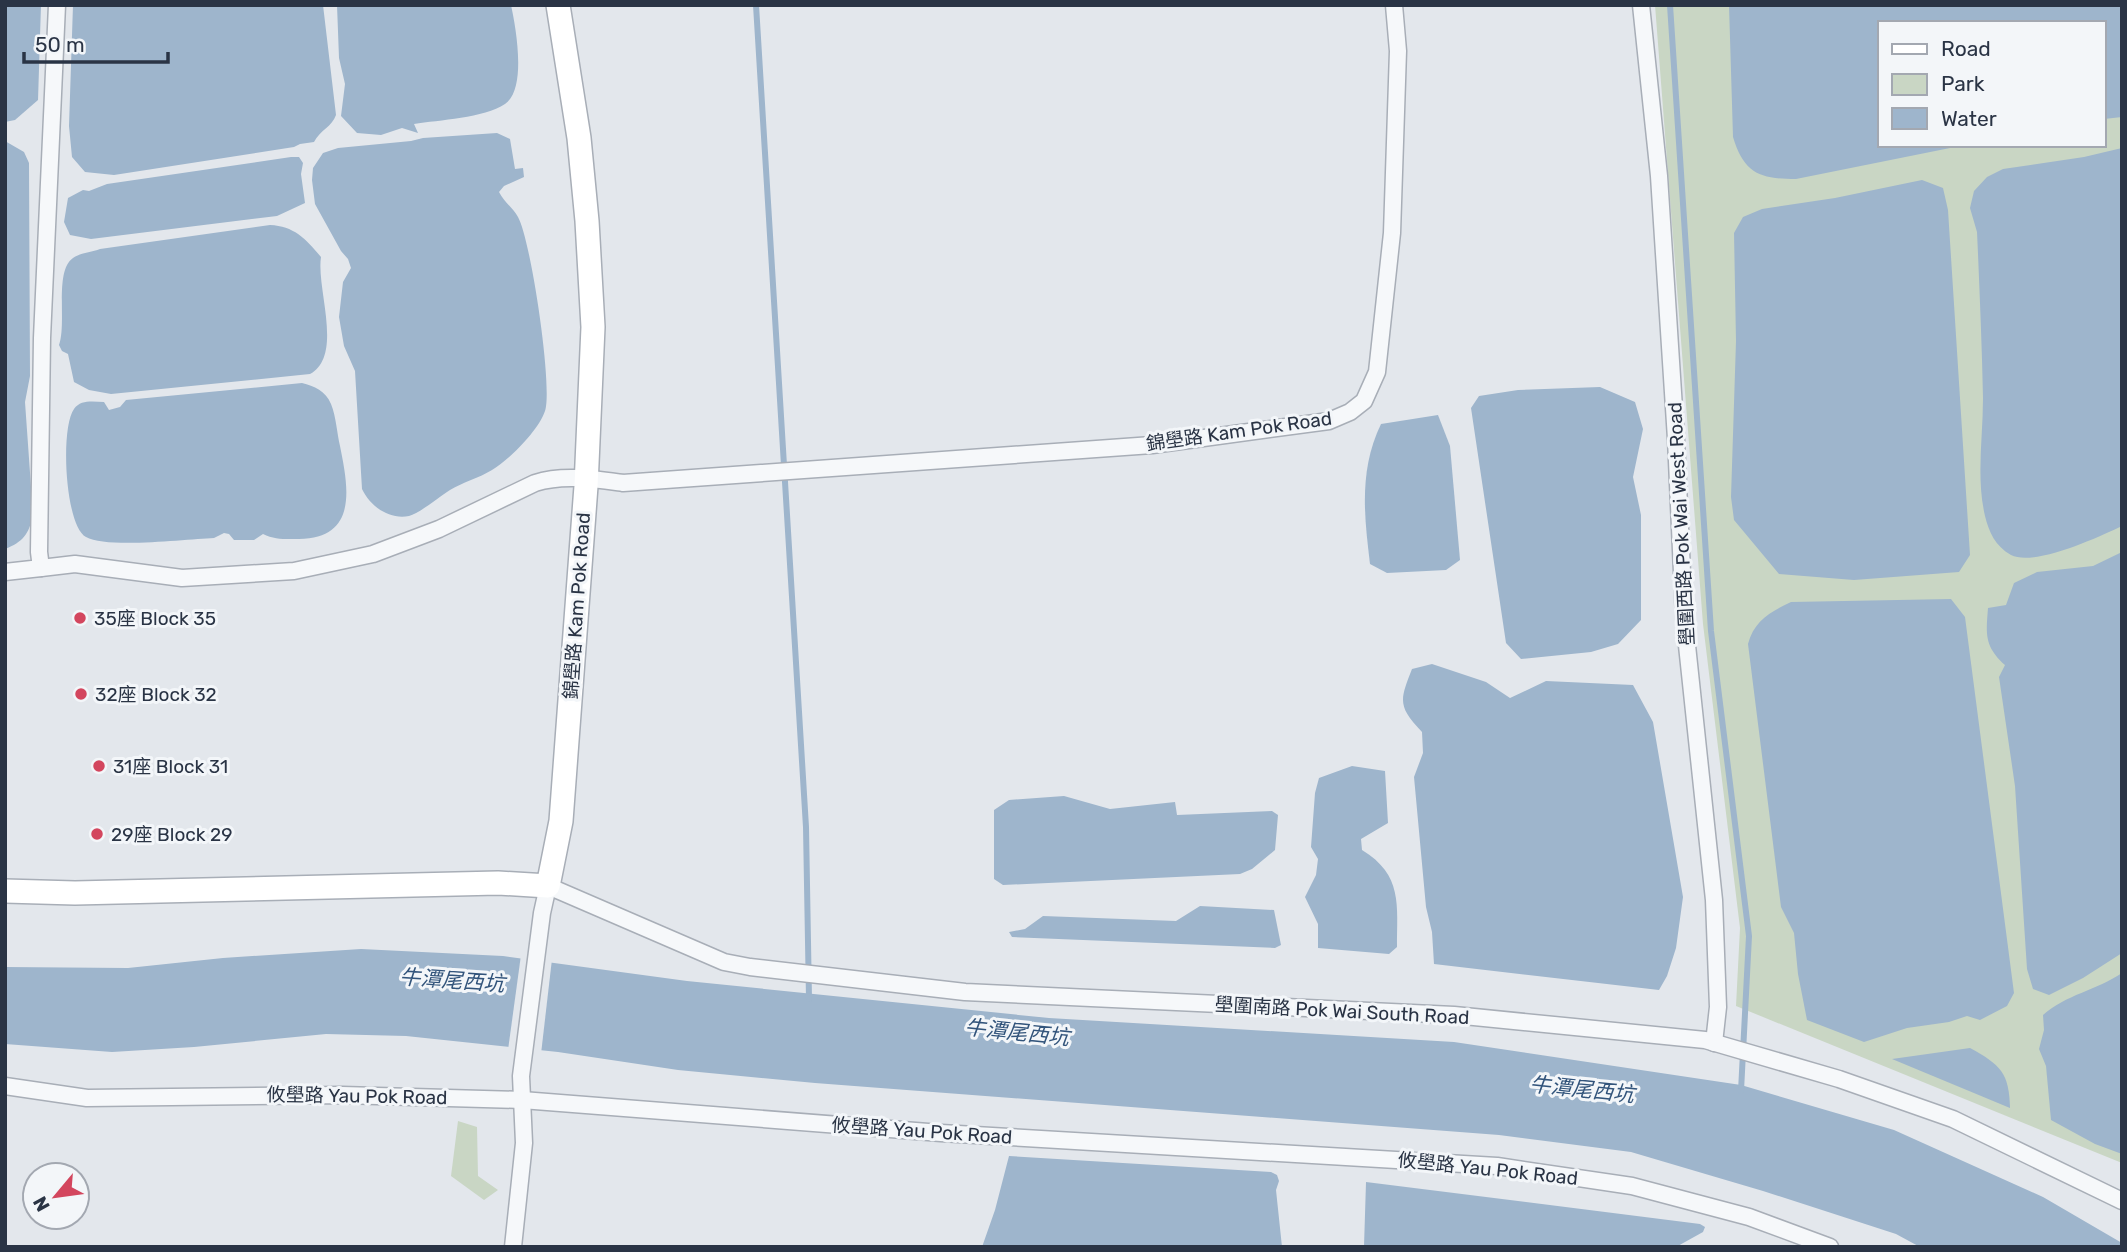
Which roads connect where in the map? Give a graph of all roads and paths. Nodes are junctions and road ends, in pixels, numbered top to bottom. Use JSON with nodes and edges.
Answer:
{"nodes":[{"id":1,"x":57,"y":5,"type":"edge"},
{"id":2,"x":558,"y":5,"type":"edge"},
{"id":3,"x":1394,"y":5,"type":"edge"},
{"id":4,"x":1641,"y":5,"type":"edge"},
{"id":5,"x":586,"y":478,"type":"junction"},
{"id":6,"x":41,"y":568,"type":"junction"},
{"id":7,"x":5,"y":572,"type":"edge"},
{"id":8,"x":548,"y":886,"type":"junction"},
{"id":9,"x":5,"y":891,"type":"edge"},
{"id":10,"x":1714,"y":1043,"type":"junction"},
{"id":11,"x":5,"y":1086,"type":"edge"},
{"id":12,"x":522,"y":1100,"type":"junction"},
{"id":13,"x":2122,"y":1201,"type":"edge"},
{"id":14,"x":513,"y":1247,"type":"edge"},
{"id":15,"x":1830,"y":1247,"type":"edge"}],
"edges":[{"from":1,"to":6,"type":"street"},
{"from":2,"to":5,"type":"street","name":"錦壆路 Kam Pok Road"},
{"from":3,"to":5,"type":"street","name":"錦壆路 Kam Pok Road"},
{"from":4,"to":10,"type":"street","name":"壆圍西路 Pok Wai West Road"},
{"from":5,"to":6,"type":"street"},
{"from":5,"to":8,"type":"street","name":"錦壆路 Kam Pok Road"},
{"from":6,"to":7,"type":"street"},
{"from":8,"to":9,"type":"street"},
{"from":8,"to":10,"type":"street","name":"壆圍南路 Pok Wai South Road"},
{"from":8,"to":12,"type":"street","name":"錦壆路 Kam Pok Road"},
{"from":10,"to":13,"type":"street","name":"壆圍南路 Pok Wai South Road"},
{"from":11,"to":12,"type":"street","name":"攸壆路 Yau Pok Road"},
{"from":12,"to":14,"type":"street","name":"錦壆路 Kam Pok Road"},
{"from":12,"to":15,"type":"street","name":"攸壆路 Yau Pok Road"}]}
